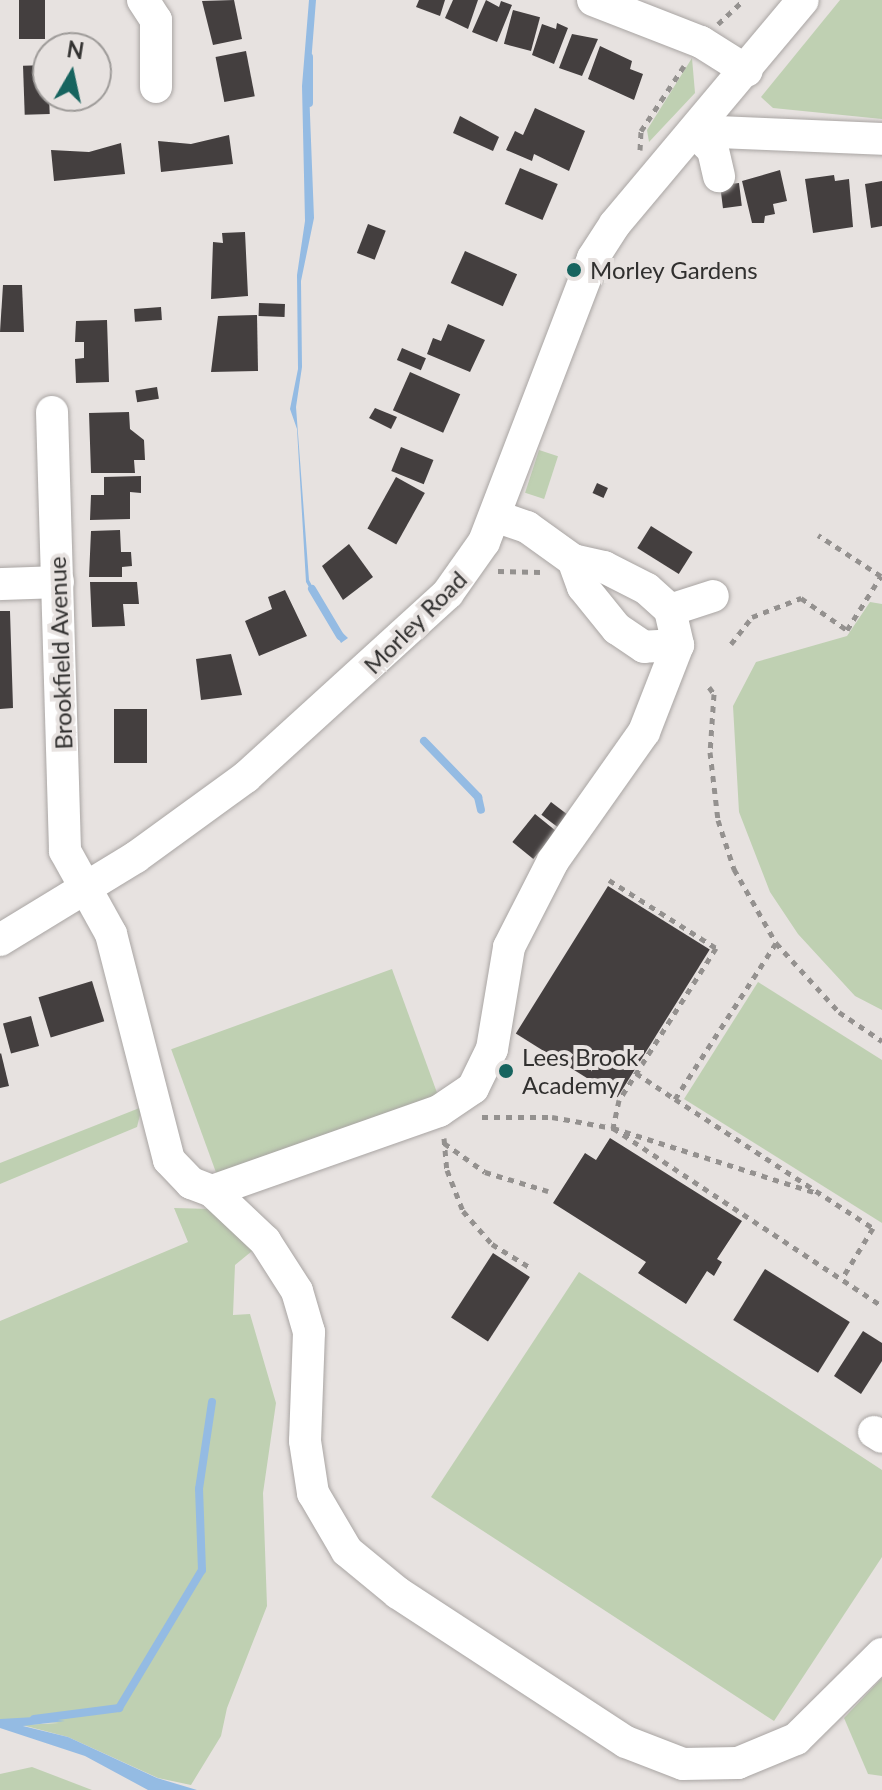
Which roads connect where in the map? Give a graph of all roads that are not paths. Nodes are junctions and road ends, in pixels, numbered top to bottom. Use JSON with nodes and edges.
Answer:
{"nodes":[{"id":1,"x":143,"y":0,"type":"edge"},
{"id":2,"x":593,"y":0,"type":"edge"},
{"id":3,"x":803,"y":0,"type":"edge"},
{"id":4,"x":747,"y":71,"type":"junction"},
{"id":5,"x":156,"y":87,"type":"dead end"},
{"id":6,"x":694,"y":131,"type":"junction"},
{"id":7,"x":882,"y":139,"type":"edge"},
{"id":8,"x":719,"y":176,"type":"dead end"},
{"id":9,"x":52,"y":412,"type":"dead end"},
{"id":10,"x":495,"y":516,"type":"junction"},
{"id":11,"x":560,"y":566,"type":"junction"},
{"id":12,"x":58,"y":582,"type":"junction"},
{"id":13,"x":0,"y":584,"type":"edge"},
{"id":14,"x":713,"y":596,"type":"dead end"},
{"id":15,"x":670,"y":610,"type":"junction"},
{"id":16,"x":678,"y":645,"type":"junction"},
{"id":17,"x":84,"y":890,"type":"junction"},
{"id":18,"x":0,"y":940,"type":"edge"},
{"id":19,"x":212,"y":1191,"type":"junction"},
{"id":20,"x":882,"y":1654,"type":"edge"}],
"edges":[{"from":1,"to":5,"type":"street"},
{"from":2,"to":4,"type":"street"},
{"from":3,"to":4,"type":"street","name":"Morley Road"},
{"from":4,"to":6,"type":"street","name":"Morley Road"},
{"from":6,"to":7,"type":"street"},
{"from":6,"to":8,"type":"street"},
{"from":6,"to":10,"type":"street","name":"Morley Road"},
{"from":9,"to":12,"type":"street","name":"Brookfield Avenue"},
{"from":10,"to":11,"type":"street"},
{"from":10,"to":17,"type":"street","name":"Morley Road"},
{"from":11,"to":15,"type":"street"},
{"from":11,"to":16,"type":"street"},
{"from":12,"to":13,"type":"street"},
{"from":12,"to":17,"type":"street","name":"Brookfield Avenue"},
{"from":14,"to":15,"type":"street"},
{"from":15,"to":16,"type":"street"},
{"from":16,"to":19,"type":"street"},
{"from":17,"to":18,"type":"street","name":"Morley Road"},
{"from":17,"to":19,"type":"street","name":"Brookfield Avenue"},
{"from":19,"to":20,"type":"street","name":"Brookfield Avenue"}]}
